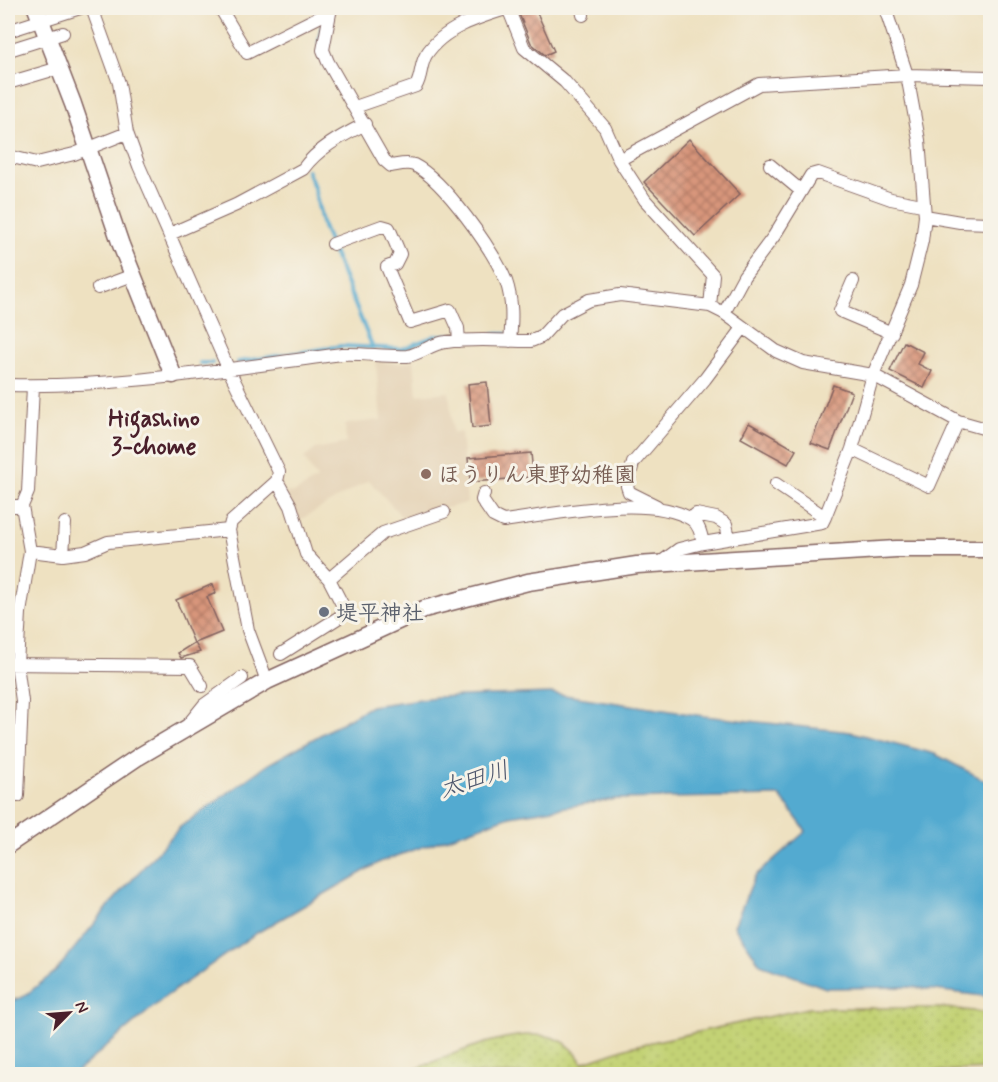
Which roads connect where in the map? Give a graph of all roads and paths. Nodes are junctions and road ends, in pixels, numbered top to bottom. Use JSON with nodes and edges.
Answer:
{"nodes":[{"id":1,"x":80,"y":8,"type":"edge"},
{"id":2,"x":92,"y":8,"type":"edge"},
{"id":3,"x":509,"y":8,"type":"edge"},
{"id":4,"x":885,"y":8,"type":"edge"},
{"id":5,"x":331,"y":9,"type":"edge"},
{"id":6,"x":222,"y":11,"type":"dead end"},
{"id":7,"x":38,"y":14,"type":"edge"},
{"id":8,"x":8,"y":31,"type":"edge"},
{"id":9,"x":55,"y":35,"type":"junction"},
{"id":10,"x":9,"y":50,"type":"dead end"},
{"id":11,"x":59,"y":68,"type":"junction"},
{"id":12,"x":907,"y":75,"type":"junction"},
{"id":13,"x":990,"y":77,"type":"edge"},
{"id":14,"x":8,"y":83,"type":"edge"},
{"id":15,"x":355,"y":107,"type":"junction"},
{"id":16,"x":364,"y":124,"type":"junction"},
{"id":17,"x":127,"y":133,"type":"junction"},
{"id":18,"x":88,"y":148,"type":"junction"},
{"id":19,"x":8,"y":156,"type":"edge"},
{"id":20,"x":619,"y":160,"type":"junction"},
{"id":21,"x":770,"y":165,"type":"dead end"},
{"id":22,"x":800,"y":190,"type":"junction"},
{"id":23,"x":924,"y":211,"type":"junction"},
{"id":24,"x":990,"y":223,"type":"edge"},
{"id":25,"x":170,"y":234,"type":"junction"},
{"id":26,"x":333,"y":244,"type":"dead end"},
{"id":27,"x":133,"y":275,"type":"junction"},
{"id":28,"x":853,"y":281,"type":"dead end"},
{"id":29,"x":98,"y":288,"type":"dead end"},
{"id":30,"x":710,"y":306,"type":"junction"},
{"id":31,"x":724,"y":313,"type":"junction"},
{"id":32,"x":743,"y":328,"type":"junction"},
{"id":33,"x":892,"y":333,"type":"junction"},
{"id":34,"x":459,"y":341,"type":"junction"},
{"id":35,"x":510,"y":341,"type":"junction"},
{"id":36,"x":228,"y":368,"type":"junction"},
{"id":37,"x":173,"y":375,"type":"junction"},
{"id":38,"x":873,"y":375,"type":"junction"},
{"id":39,"x":8,"y":385,"type":"edge"},
{"id":40,"x":33,"y":386,"type":"junction"},
{"id":41,"x":958,"y":422,"type":"junction"},
{"id":42,"x":990,"y":430,"type":"edge"},
{"id":43,"x":852,"y":448,"type":"junction"},
{"id":44,"x":277,"y":481,"type":"junction"},
{"id":45,"x":776,"y":484,"type":"dead end"},
{"id":46,"x":484,"y":493,"type":"dead end"},
{"id":47,"x":8,"y":506,"type":"edge"},
{"id":48,"x":22,"y":506,"type":"junction"},
{"id":49,"x":665,"y":510,"type":"junction"},
{"id":50,"x":444,"y":512,"type":"dead end"},
{"id":51,"x":825,"y":517,"type":"junction"},
{"id":52,"x":691,"y":519,"type":"junction"},
{"id":53,"x":65,"y":523,"type":"dead end"},
{"id":54,"x":229,"y":530,"type":"junction"},
{"id":55,"x":729,"y":538,"type":"junction"},
{"id":56,"x":703,"y":543,"type":"junction"},
{"id":57,"x":990,"y":549,"type":"edge"},
{"id":58,"x":30,"y":551,"type":"junction"},
{"id":59,"x":63,"y":555,"type":"junction"},
{"id":60,"x":660,"y":563,"type":"junction"},
{"id":61,"x":329,"y":579,"type":"junction"},
{"id":62,"x":319,"y":636,"type":"dead end"},
{"id":63,"x":303,"y":642,"type":"junction"},
{"id":64,"x":281,"y":654,"type":"dead end"},
{"id":65,"x":12,"y":664,"type":"edge"},
{"id":66,"x":242,"y":678,"type":"dead end"},
{"id":67,"x":267,"y":681,"type":"junction"},
{"id":68,"x":201,"y":686,"type":"dead end"},
{"id":69,"x":185,"y":729,"type":"junction"},
{"id":70,"x":18,"y":796,"type":"dead end"},
{"id":71,"x":8,"y":845,"type":"edge"}],
"edges":[{"from":1,"to":7,"type":"street"},
{"from":2,"to":17,"type":"street"},
{"from":3,"to":15,"type":"street"},
{"from":3,"to":20,"type":"street"},
{"from":4,"to":12,"type":"street"},
{"from":5,"to":6,"type":"street"},
{"from":5,"to":15,"type":"street"},
{"from":7,"to":8,"type":"street"},
{"from":7,"to":9,"type":"street"},
{"from":9,"to":10,"type":"street"},
{"from":9,"to":11,"type":"street"},
{"from":11,"to":14,"type":"street"},
{"from":11,"to":18,"type":"street"},
{"from":12,"to":13,"type":"street"},
{"from":12,"to":20,"type":"street"},
{"from":12,"to":23,"type":"street"},
{"from":15,"to":16,"type":"street"},
{"from":16,"to":25,"type":"street"},
{"from":16,"to":35,"type":"street"},
{"from":17,"to":18,"type":"street"},
{"from":17,"to":25,"type":"street"},
{"from":18,"to":19,"type":"street"},
{"from":18,"to":27,"type":"street"},
{"from":20,"to":30,"type":"street"},
{"from":21,"to":22,"type":"street"},
{"from":22,"to":23,"type":"street"},
{"from":22,"to":31,"type":"street"},
{"from":23,"to":24,"type":"street"},
{"from":23,"to":33,"type":"street"},
{"from":25,"to":36,"type":"street"},
{"from":26,"to":34,"type":"street"},
{"from":27,"to":29,"type":"street"},
{"from":27,"to":37,"type":"street"},
{"from":28,"to":33,"type":"street"},
{"from":30,"to":31,"type":"street"},
{"from":30,"to":35,"type":"street"},
{"from":31,"to":32,"type":"street"},
{"from":32,"to":38,"type":"street"},
{"from":32,"to":49,"type":"street"},
{"from":33,"to":38,"type":"street"},
{"from":34,"to":35,"type":"street"},
{"from":34,"to":36,"type":"street"},
{"from":36,"to":37,"type":"street"},
{"from":36,"to":44,"type":"street"},
{"from":37,"to":40,"type":"street"},
{"from":38,"to":41,"type":"street"},
{"from":38,"to":43,"type":"street"},
{"from":39,"to":40,"type":"street"},
{"from":40,"to":48,"type":"street"},
{"from":41,"to":42,"type":"street"},
{"from":41,"to":43,"type":"street"},
{"from":43,"to":51,"type":"street"},
{"from":44,"to":54,"type":"street"},
{"from":44,"to":61,"type":"street"},
{"from":45,"to":51,"type":"street"},
{"from":46,"to":49,"type":"street"},
{"from":47,"to":48,"type":"street"},
{"from":48,"to":58,"type":"street"},
{"from":49,"to":52,"type":"street"},
{"from":50,"to":61,"type":"street"},
{"from":51,"to":55,"type":"street"},
{"from":52,"to":55,"type":"street"},
{"from":52,"to":56,"type":"street"},
{"from":53,"to":59,"type":"street"},
{"from":54,"to":59,"type":"street"},
{"from":54,"to":67,"type":"street"},
{"from":55,"to":56,"type":"street"},
{"from":56,"to":60,"type":"street"},
{"from":57,"to":60,"type":"street"},
{"from":58,"to":59,"type":"street"},
{"from":58,"to":65,"type":"street"},
{"from":60,"to":67,"type":"street"},
{"from":61,"to":63,"type":"street"},
{"from":62,"to":63,"type":"street"},
{"from":63,"to":64,"type":"street"},
{"from":65,"to":68,"type":"street"},
{"from":65,"to":70,"type":"street"},
{"from":66,"to":69,"type":"street"},
{"from":67,"to":69,"type":"street"},
{"from":69,"to":71,"type":"street"}]}
